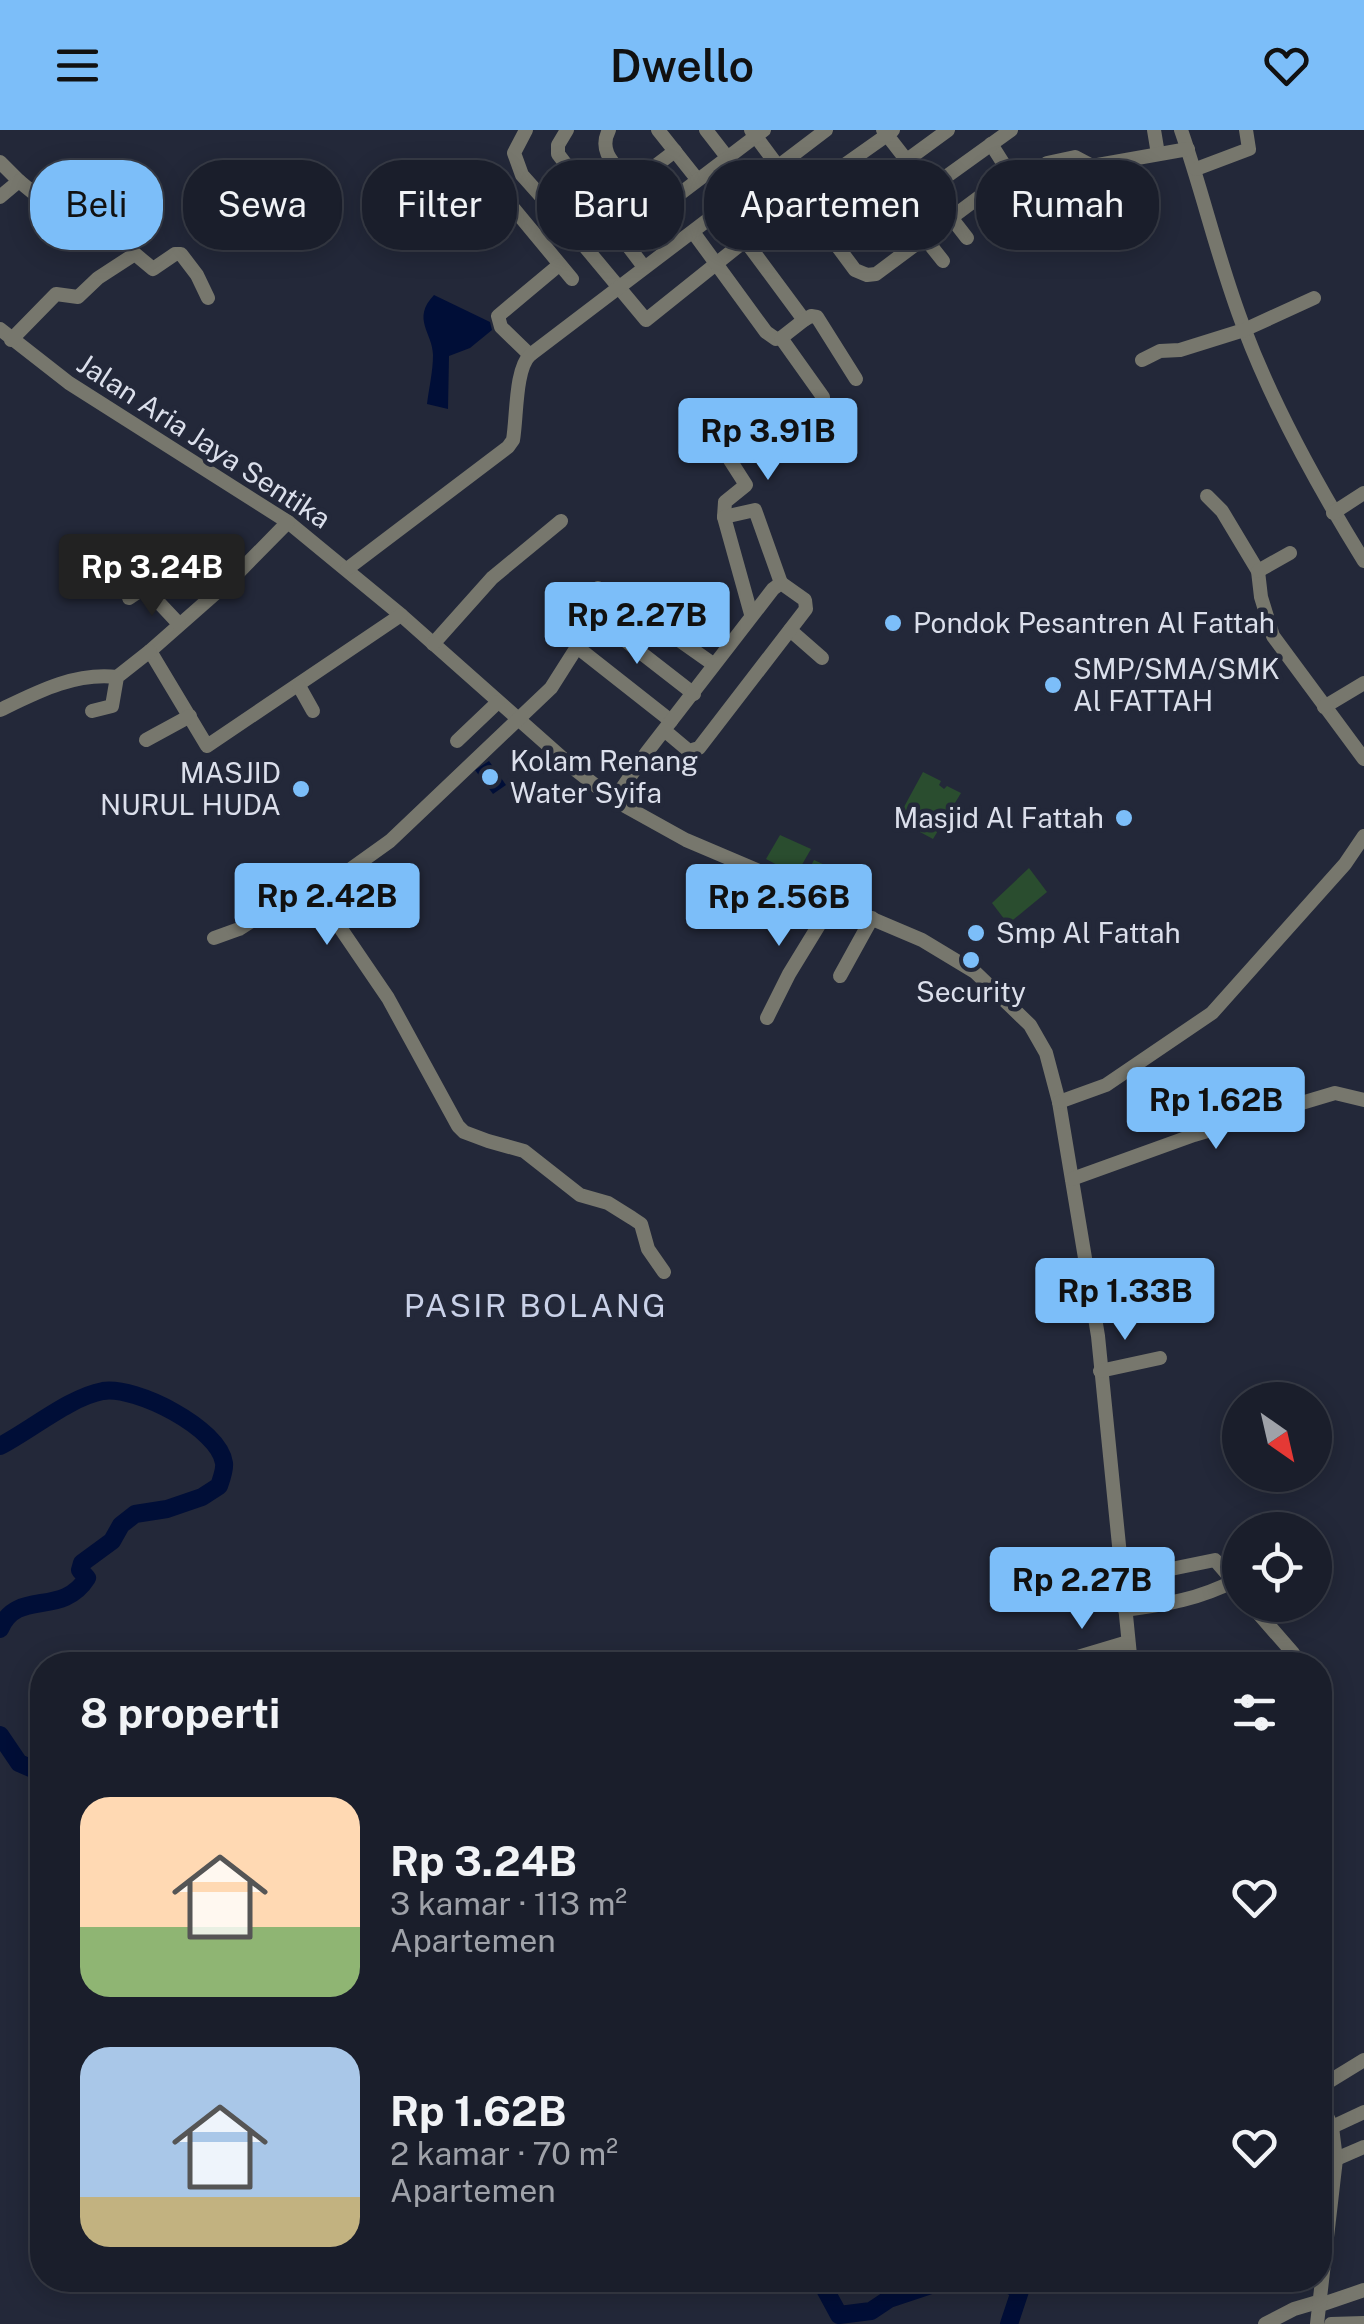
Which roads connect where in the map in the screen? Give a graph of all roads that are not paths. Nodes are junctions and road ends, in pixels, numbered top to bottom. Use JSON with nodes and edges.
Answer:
{"nodes":[{"id":1,"x":526,"y":130,"type":"edge"},
{"id":2,"x":567,"y":130,"type":"edge"},
{"id":3,"x":610,"y":130,"type":"edge"},
{"id":4,"x":658,"y":130,"type":"edge"},
{"id":5,"x":706,"y":130,"type":"edge"},
{"id":6,"x":826,"y":130,"type":"edge"},
{"id":7,"x":948,"y":130,"type":"edge"},
{"id":8,"x":1011,"y":130,"type":"edge"},
{"id":9,"x":1154,"y":130,"type":"edge"},
{"id":10,"x":1181,"y":130,"type":"edge"},
{"id":11,"x":1246,"y":130,"type":"edge"},
{"id":12,"x":757,"y":132,"type":"edge"},
{"id":13,"x":888,"y":132,"type":"edge"},
{"id":14,"x":991,"y":144,"type":"junction"},
{"id":15,"x":1188,"y":149,"type":"junction"},
{"id":16,"x":675,"y":152,"type":"junction"},
{"id":17,"x":1158,"y":154,"type":"junction"},
{"id":18,"x":727,"y":157,"type":"junction"},
{"id":19,"x":563,"y":160,"type":"edge"},
{"id":20,"x":612,"y":160,"type":"edge"},
{"id":21,"x":664,"y":160,"type":"edge"},
{"id":22,"x":774,"y":160,"type":"edge"},
{"id":23,"x":786,"y":160,"type":"edge"},
{"id":24,"x":850,"y":160,"type":"edge"},
{"id":25,"x":907,"y":160,"type":"joint"},
{"id":26,"x":1001,"y":160,"type":"edge"},
{"id":27,"x":1125,"y":160,"type":"edge"},
{"id":28,"x":0,"y":162,"type":"edge"},
{"id":29,"x":956,"y":169,"type":"edge"},
{"id":30,"x":1196,"y":169,"type":"junction"},
{"id":31,"x":697,"y":179,"type":"junction"},
{"id":32,"x":20,"y":181,"type":"junction"},
{"id":33,"x":30,"y":189,"type":"edge"},
{"id":34,"x":684,"y":189,"type":"edge"},
{"id":35,"x":537,"y":191,"type":"edge"},
{"id":36,"x":0,"y":197,"type":"edge"},
{"id":37,"x":517,"y":213,"type":"edge"},
{"id":38,"x":956,"y":222,"type":"edge"},
{"id":39,"x":704,"y":223,"type":"edge"},
{"id":40,"x":693,"y":232,"type":"junction"},
{"id":41,"x":967,"y":238,"type":"dead end"},
{"id":42,"x":587,"y":250,"type":"edge"},
{"id":43,"x":632,"y":250,"type":"edge"},
{"id":44,"x":731,"y":250,"type":"edge"},
{"id":45,"x":752,"y":250,"type":"edge"},
{"id":46,"x":841,"y":250,"type":"edge"},
{"id":47,"x":908,"y":250,"type":"edge"},
{"id":48,"x":934,"y":250,"type":"edge"},
{"id":49,"x":943,"y":261,"type":"dead end"},
{"id":50,"x":715,"y":263,"type":"junction"},
{"id":51,"x":560,"y":265,"type":"junction"},
{"id":52,"x":644,"y":267,"type":"junction"},
{"id":53,"x":572,"y":280,"type":"dead end"},
{"id":54,"x":618,"y":288,"type":"junction"},
{"id":55,"x":208,"y":298,"type":"dead end"},
{"id":56,"x":1314,"y":298,"type":"dead end"},
{"id":57,"x":804,"y":320,"type":"junction"},
{"id":58,"x":1244,"y":330,"type":"junction"},
{"id":59,"x":6,"y":335,"type":"edge"},
{"id":60,"x":781,"y":338,"type":"junction"},
{"id":61,"x":530,"y":355,"type":"junction"},
{"id":62,"x":1142,"y":360,"type":"dead end"},
{"id":63,"x":856,"y":379,"type":"dead end"},
{"id":64,"x":823,"y":397,"type":"dead end"},
{"id":65,"x":730,"y":460,"type":"dead end"},
{"id":66,"x":1364,"y":493,"type":"edge"},
{"id":67,"x":1208,"y":496,"type":"dead end"},
{"id":68,"x":1334,"y":512,"type":"junction"},
{"id":69,"x":724,"y":517,"type":"junction"},
{"id":70,"x":561,"y":520,"type":"dead end"},
{"id":71,"x":288,"y":522,"type":"junction"},
{"id":72,"x":1290,"y":553,"type":"dead end"},
{"id":73,"x":1364,"y":561,"type":"edge"},
{"id":74,"x":346,"y":570,"type":"junction"},
{"id":75,"x":1258,"y":571,"type":"junction"},
{"id":76,"x":781,"y":583,"type":"junction"},
{"id":77,"x":598,"y":588,"type":"dead end"},
{"id":78,"x":129,"y":598,"type":"dead end"},
{"id":79,"x":401,"y":614,"type":"junction"},
{"id":80,"x":752,"y":614,"type":"junction"},
{"id":81,"x":179,"y":624,"type":"junction"},
{"id":82,"x":790,"y":630,"type":"junction"},
{"id":83,"x":622,"y":638,"type":"dead end"},
{"id":84,"x":679,"y":640,"type":"dead end"},
{"id":85,"x":433,"y":644,"type":"junction"},
{"id":86,"x":576,"y":647,"type":"junction"},
{"id":87,"x":150,"y":651,"type":"junction"},
{"id":88,"x":822,"y":658,"type":"dead end"},
{"id":89,"x":713,"y":664,"type":"junction"},
{"id":90,"x":117,"y":677,"type":"junction"},
{"id":91,"x":1364,"y":683,"type":"edge"},
{"id":92,"x":299,"y":686,"type":"junction"},
{"id":93,"x":694,"y":694,"type":"junction"},
{"id":94,"x":498,"y":702,"type":"junction"},
{"id":95,"x":1324,"y":707,"type":"junction"},
{"id":96,"x":0,"y":710,"type":"edge"},
{"id":97,"x":312,"y":710,"type":"dead end"},
{"id":98,"x":92,"y":711,"type":"dead end"},
{"id":99,"x":190,"y":716,"type":"junction"},
{"id":100,"x":517,"y":718,"type":"junction"},
{"id":101,"x":667,"y":726,"type":"junction"},
{"id":102,"x":146,"y":740,"type":"dead end"},
{"id":103,"x":456,"y":741,"type":"dead end"},
{"id":104,"x":1364,"y":758,"type":"edge"},
{"id":105,"x":614,"y":800,"type":"junction"},
{"id":106,"x":1364,"y":836,"type":"edge"},
{"id":107,"x":323,"y":888,"type":"junction"},
{"id":108,"x":833,"y":902,"type":"junction"},
{"id":109,"x":872,"y":918,"type":"junction"},
{"id":110,"x":214,"y":938,"type":"dead end"},
{"id":111,"x":840,"y":976,"type":"dead end"},
{"id":112,"x":767,"y":1018,"type":"dead end"},
{"id":113,"x":1364,"y":1100,"type":"edge"},
{"id":114,"x":1059,"y":1102,"type":"junction"},
{"id":115,"x":1072,"y":1179,"type":"junction"},
{"id":116,"x":664,"y":1272,"type":"dead end"},
{"id":117,"x":1160,"y":1358,"type":"dead end"},
{"id":118,"x":1100,"y":1372,"type":"junction"},
{"id":119,"x":1222,"y":1567,"type":"edge"},
{"id":120,"x":1122,"y":1578,"type":"junction"},
{"id":121,"x":1222,"y":1590,"type":"edge"},
{"id":122,"x":1125,"y":1610,"type":"junction"},
{"id":123,"x":1267,"y":1622,"type":"edge"},
{"id":124,"x":1128,"y":1642,"type":"junction"},
{"id":125,"x":1095,"y":1652,"type":"edge"},
{"id":126,"x":1129,"y":1652,"type":"edge"},
{"id":127,"x":1292,"y":1652,"type":"edge"},
{"id":128,"x":1364,"y":2060,"type":"edge"},
{"id":129,"x":1332,"y":2080,"type":"edge"},
{"id":130,"x":1364,"y":2112,"type":"edge"},
{"id":131,"x":1332,"y":2121,"type":"edge"},
{"id":132,"x":1332,"y":2143,"type":"edge"},
{"id":133,"x":1364,"y":2147,"type":"edge"},
{"id":134,"x":1336,"y":2159,"type":"junction"},
{"id":135,"x":1332,"y":2192,"type":"edge"},
{"id":136,"x":1364,"y":2290,"type":"edge"},
{"id":137,"x":1322,"y":2292,"type":"edge"},
{"id":138,"x":1321,"y":2303,"type":"junction"},
{"id":139,"x":1364,"y":2323,"type":"edge"},
{"id":140,"x":1265,"y":2324,"type":"edge"},
{"id":141,"x":1316,"y":2324,"type":"edge"},
{"id":142,"x":1331,"y":2324,"type":"edge"}],
"edges":[{"from":1,"to":35,"type":"street"},
{"from":2,"to":19,"type":"street"},
{"from":3,"to":20,"type":"street"},
{"from":4,"to":16,"type":"street"},
{"from":5,"to":18,"type":"street"},
{"from":6,"to":23,"type":"street"},
{"from":7,"to":25,"type":"street"},
{"from":8,"to":14,"type":"street"},
{"from":9,"to":17,"type":"street"},
{"from":10,"to":15,"type":"street"},
{"from":11,"to":30,"type":"street"},
{"from":12,"to":18,"type":"street"},
{"from":12,"to":22,"type":"street"},
{"from":13,"to":24,"type":"street"},
{"from":13,"to":25,"type":"street"},
{"from":14,"to":26,"type":"street"},
{"from":14,"to":29,"type":"street"},
{"from":15,"to":17,"type":"street"},
{"from":15,"to":30,"type":"street"},
{"from":16,"to":21,"type":"street"},
{"from":16,"to":31,"type":"street"},
{"from":17,"to":27,"type":"street"},
{"from":18,"to":31,"type":"street"},
{"from":28,"to":32,"type":"street"},
{"from":30,"to":58,"type":"street"},
{"from":31,"to":34,"type":"street"},
{"from":32,"to":33,"type":"street"},
{"from":32,"to":36,"type":"street"},
{"from":37,"to":51,"type":"street"},
{"from":38,"to":41,"type":"street"},
{"from":39,"to":40,"type":"street"},
{"from":40,"to":50,"type":"street"},
{"from":40,"to":52,"type":"street"},
{"from":42,"to":54,"type":"street"},
{"from":43,"to":52,"type":"street"},
{"from":44,"to":50,"type":"street"},
{"from":45,"to":57,"type":"street"},
{"from":46,"to":47,"type":"street"},
{"from":48,"to":49,"type":"street"},
{"from":50,"to":54,"type":"street"},
{"from":50,"to":60,"type":"street"},
{"from":51,"to":53,"type":"street"},
{"from":51,"to":61,"type":"street"},
{"from":52,"to":54,"type":"street"},
{"from":54,"to":61,"type":"street"},
{"from":55,"to":59,"type":"street"},
{"from":56,"to":58,"type":"street"},
{"from":57,"to":60,"type":"street"},
{"from":57,"to":63,"type":"street"},
{"from":58,"to":62,"type":"street"},
{"from":58,"to":68,"type":"street"},
{"from":59,"to":71,"type":"street","name":"Jalan Aria Jaya Sentika"},
{"from":60,"to":64,"type":"street"},
{"from":61,"to":74,"type":"street"},
{"from":65,"to":69,"type":"street"},
{"from":66,"to":68,"type":"street"},
{"from":67,"to":75,"type":"street"},
{"from":68,"to":73,"type":"street"},
{"from":69,"to":76,"type":"street"},
{"from":69,"to":80,"type":"street"},
{"from":70,"to":85,"type":"street"},
{"from":71,"to":74,"type":"street","name":"Jalan Aria Jaya Sentika"},
{"from":71,"to":81,"type":"street"},
{"from":72,"to":75,"type":"street"},
{"from":74,"to":79,"type":"street","name":"Jalan Aria Jaya Sentika"},
{"from":75,"to":95,"type":"street"},
{"from":76,"to":80,"type":"street"},
{"from":76,"to":82,"type":"street"},
{"from":77,"to":86,"type":"street"},
{"from":78,"to":81,"type":"street"},
{"from":79,"to":85,"type":"street","name":"Jalan Aria Jaya Sentika"},
{"from":79,"to":92,"type":"street"},
{"from":80,"to":89,"type":"street"},
{"from":81,"to":87,"type":"street"},
{"from":82,"to":88,"type":"street"},
{"from":82,"to":101,"type":"street"},
{"from":83,"to":93,"type":"street"},
{"from":84,"to":89,"type":"street"},
{"from":85,"to":94,"type":"street","name":"Jalan Aria Jaya Sentika"},
{"from":86,"to":100,"type":"street"},
{"from":86,"to":101,"type":"street"},
{"from":87,"to":90,"type":"street"},
{"from":87,"to":99,"type":"street"},
{"from":89,"to":93,"type":"street"},
{"from":90,"to":96,"type":"street"},
{"from":90,"to":98,"type":"street"},
{"from":91,"to":95,"type":"street"},
{"from":92,"to":97,"type":"street"},
{"from":92,"to":99,"type":"street"},
{"from":93,"to":101,"type":"street"},
{"from":94,"to":100,"type":"street","name":"Jalan Aria Jaya Sentika"},
{"from":94,"to":103,"type":"street"},
{"from":95,"to":104,"type":"street"},
{"from":99,"to":102,"type":"street"},
{"from":100,"to":105,"type":"street","name":"Jalan Aria Jaya Sentika"},
{"from":100,"to":107,"type":"street"},
{"from":101,"to":105,"type":"street"},
{"from":105,"to":108,"type":"street","name":"Jalan Aria Jaya Sentika"},
{"from":106,"to":114,"type":"street"},
{"from":107,"to":110,"type":"street"},
{"from":107,"to":116,"type":"street"},
{"from":108,"to":109,"type":"street","name":"Jalan Aria Jaya Sentika"},
{"from":108,"to":112,"type":"street"},
{"from":109,"to":111,"type":"street"},
{"from":109,"to":114,"type":"street","name":"Jalan Aria Jaya Sentika"},
{"from":113,"to":115,"type":"street"},
{"from":114,"to":115,"type":"street","name":"Jalan Aria Jaya Sentika"},
{"from":115,"to":118,"type":"street","name":"Jalan Aria Jaya Sentika"},
{"from":117,"to":118,"type":"street"},
{"from":118,"to":120,"type":"street","name":"Jalan Aria Jaya Sentika"},
{"from":119,"to":120,"type":"street"},
{"from":120,"to":122,"type":"street","name":"Jalan Aria Jaya Sentika"},
{"from":121,"to":122,"type":"street"},
{"from":122,"to":124,"type":"street","name":"Jalan Aria Jaya Sentika"},
{"from":123,"to":127,"type":"street"},
{"from":124,"to":125,"type":"street"},
{"from":124,"to":126,"type":"street","name":"Jalan Aria Jaya Sentika"},
{"from":128,"to":129,"type":"street"},
{"from":130,"to":131,"type":"street"},
{"from":132,"to":134,"type":"street"},
{"from":133,"to":134,"type":"street"},
{"from":134,"to":135,"type":"street"},
{"from":136,"to":138,"type":"street"},
{"from":137,"to":138,"type":"street"},
{"from":138,"to":140,"type":"street"},
{"from":138,"to":141,"type":"street"},
{"from":139,"to":142,"type":"street"}]}
